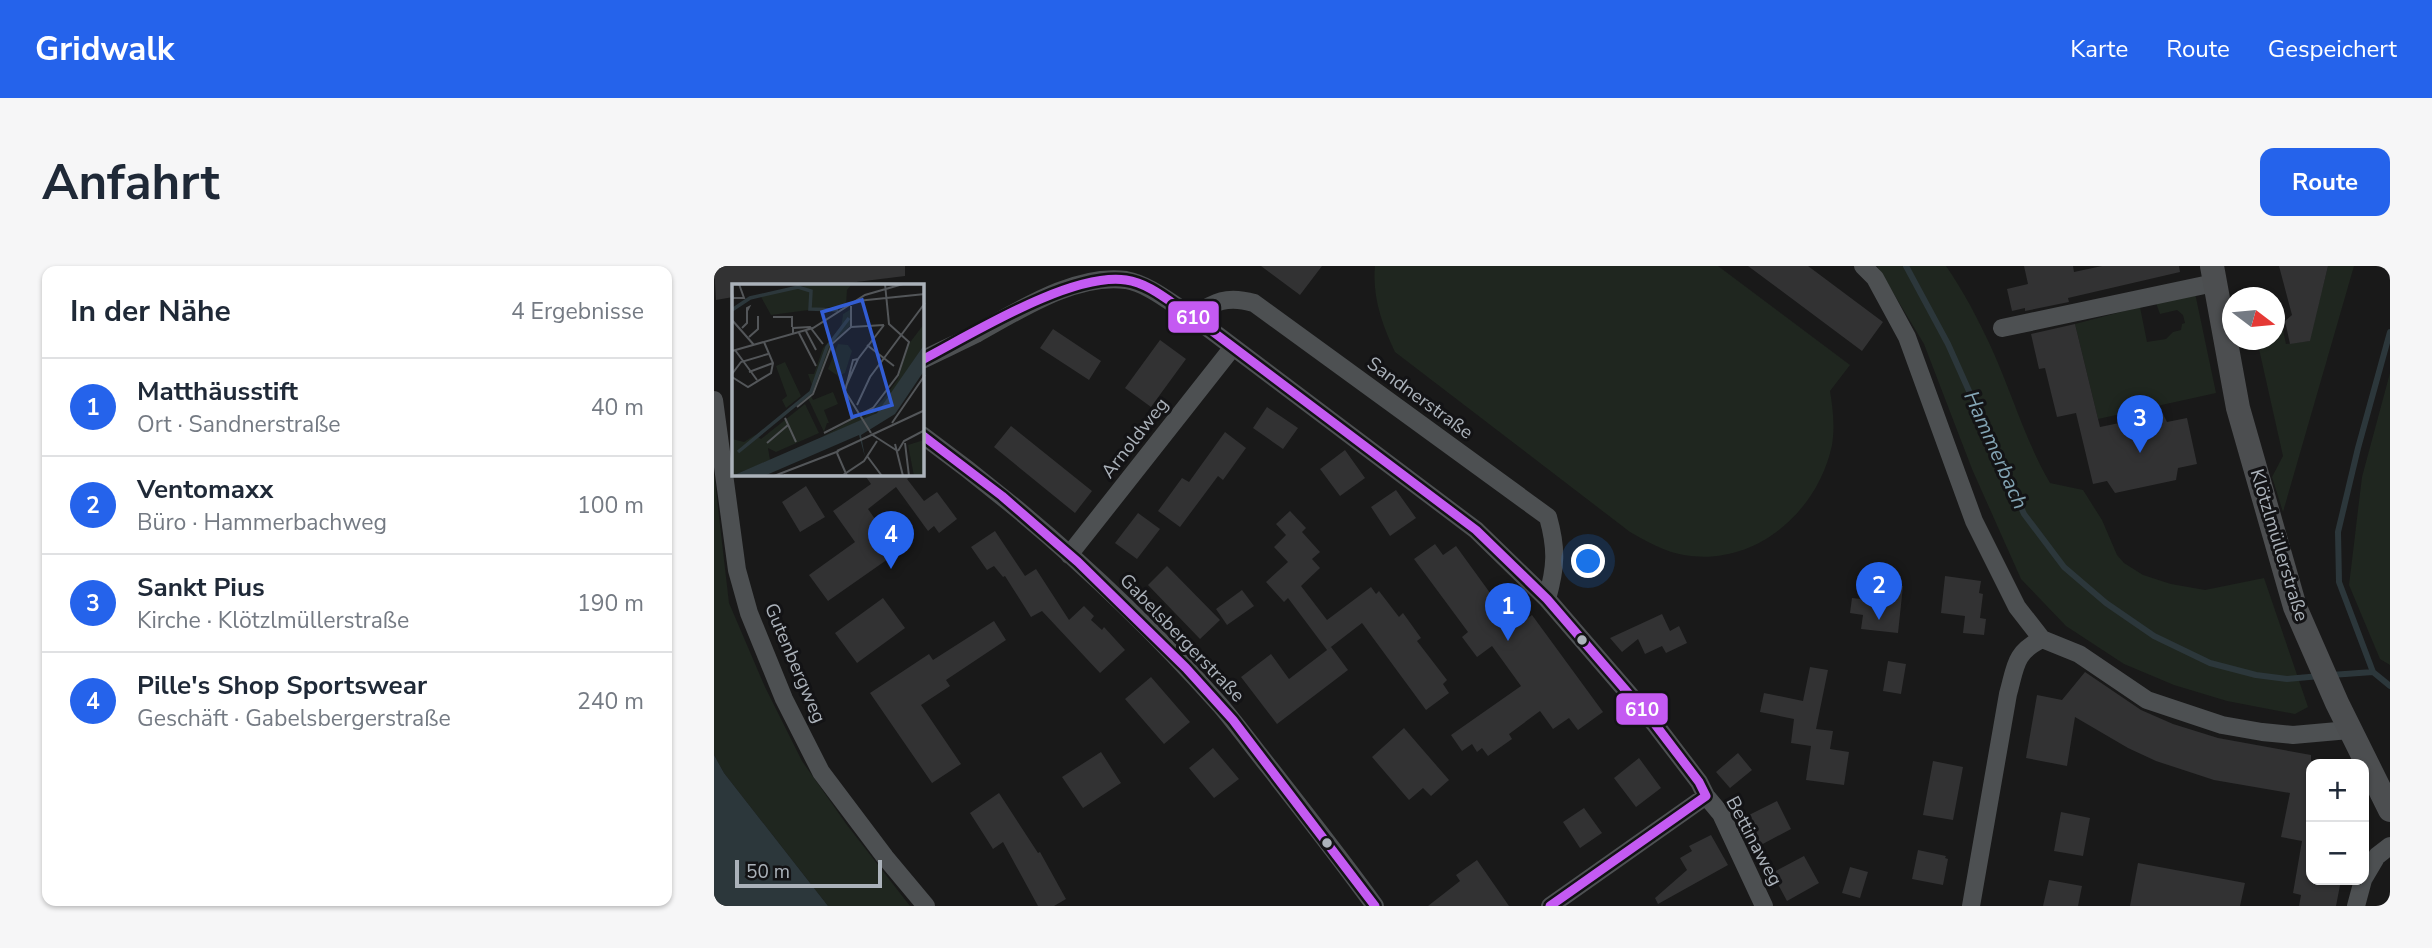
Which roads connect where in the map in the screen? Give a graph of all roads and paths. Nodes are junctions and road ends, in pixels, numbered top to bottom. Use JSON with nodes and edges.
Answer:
{"nodes":[{"id":1,"x":1863,"y":266,"type":"edge"},
{"id":2,"x":2213,"y":274,"type":"edge"},
{"id":3,"x":1192,"y":316,"type":"junction"},
{"id":4,"x":2002,"y":328,"type":"dead end"},
{"id":5,"x":1233,"y":347,"type":"junction"},
{"id":6,"x":924,"y":359,"type":"edge"},
{"id":7,"x":714,"y":400,"type":"edge"},
{"id":8,"x":722,"y":433,"type":"edge"},
{"id":9,"x":924,"y":436,"type":"edge"},
{"id":10,"x":1069,"y":555,"type":"junction"},
{"id":11,"x":1547,"y":599,"type":"junction"},
{"id":12,"x":2042,"y":639,"type":"junction"},
{"id":13,"x":2349,"y":730,"type":"junction"},
{"id":14,"x":1706,"y":796,"type":"junction"},
{"id":15,"x":2390,"y":810,"type":"edge"},
{"id":16,"x":2390,"y":846,"type":"edge"},
{"id":17,"x":2369,"y":869,"type":"edge"},
{"id":18,"x":2361,"y":885,"type":"edge"},
{"id":19,"x":926,"y":906,"type":"edge"},
{"id":20,"x":1375,"y":906,"type":"edge"},
{"id":21,"x":1550,"y":906,"type":"edge"},
{"id":22,"x":1764,"y":906,"type":"edge"},
{"id":23,"x":1972,"y":906,"type":"edge"},
{"id":24,"x":2356,"y":906,"type":"edge"}],
"edges":[{"from":1,"to":12,"type":"street"},
{"from":2,"to":4,"type":"street"},
{"from":2,"to":13,"type":"street","name":"Klötzlmüllerstraße"},
{"from":3,"to":5,"type":"street"},
{"from":3,"to":6,"type":"street"},
{"from":3,"to":11,"type":"street","name":"Sandnerstraße"},
{"from":5,"to":10,"type":"street","name":"Arnoldweg"},
{"from":5,"to":11,"type":"street"},
{"from":7,"to":8,"type":"street","name":"Gutenbergweg"},
{"from":8,"to":19,"type":"street","name":"Gutenbergweg"},
{"from":9,"to":10,"type":"street","name":"Gabelsbergerstraße"},
{"from":10,"to":20,"type":"street","name":"Gabelsbergerstraße"},
{"from":11,"to":14,"type":"street"},
{"from":12,"to":13,"type":"street"},
{"from":12,"to":23,"type":"street"},
{"from":13,"to":15,"type":"street","name":"Klötzlmüllerstraße"},
{"from":14,"to":21,"type":"street"},
{"from":14,"to":22,"type":"street","name":"Bettinaweg"},
{"from":16,"to":17,"type":"street"},
{"from":18,"to":24,"type":"street"}]}
